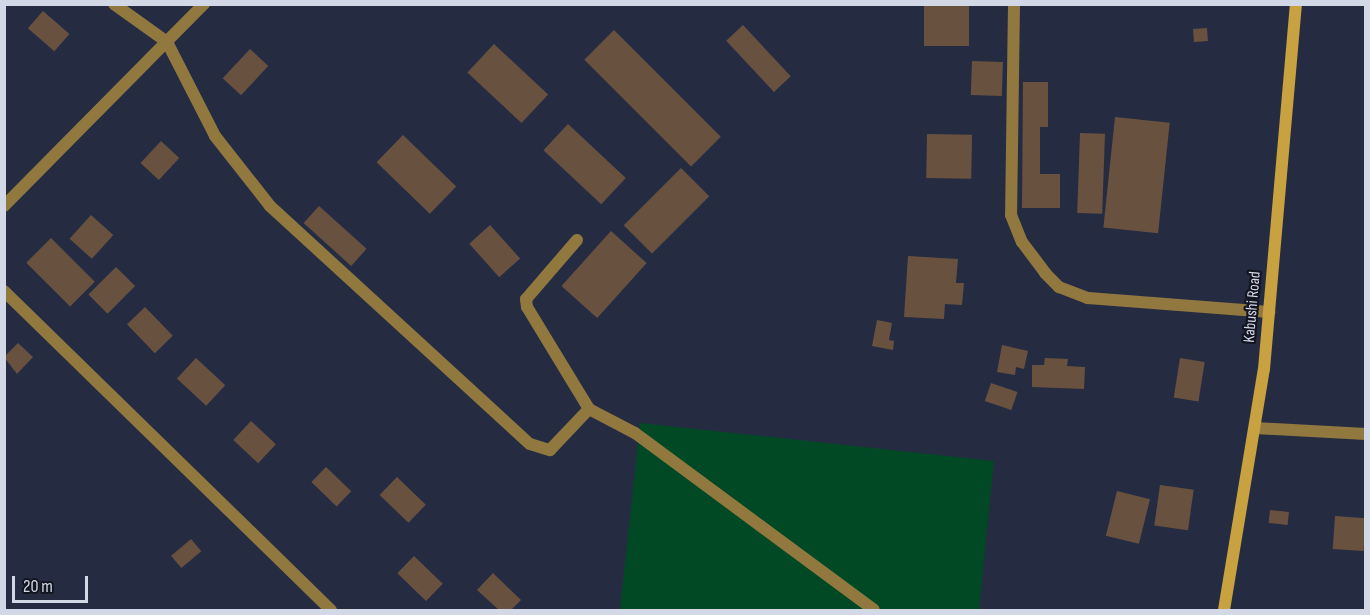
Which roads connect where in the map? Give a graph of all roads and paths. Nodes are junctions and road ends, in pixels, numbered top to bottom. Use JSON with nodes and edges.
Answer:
{"nodes":[{"id":1,"x":114,"y":4,"type":"edge"},
{"id":2,"x":204,"y":4,"type":"edge"},
{"id":3,"x":1014,"y":4,"type":"edge"},
{"id":4,"x":1296,"y":4,"type":"edge"},
{"id":5,"x":167,"y":42,"type":"junction"},
{"id":6,"x":4,"y":206,"type":"edge"},
{"id":7,"x":577,"y":240,"type":"dead end"},
{"id":8,"x":4,"y":291,"type":"edge"},
{"id":9,"x":1269,"y":312,"type":"junction"},
{"id":10,"x":589,"y":409,"type":"junction"},
{"id":11,"x":1255,"y":428,"type":"junction"},
{"id":12,"x":1365,"y":434,"type":"edge"},
{"id":13,"x":331,"y":610,"type":"edge"},
{"id":14,"x":874,"y":610,"type":"edge"},
{"id":15,"x":1224,"y":610,"type":"edge"}],
"edges":[{"from":1,"to":5,"type":"street"},
{"from":2,"to":5,"type":"street"},
{"from":3,"to":9,"type":"street"},
{"from":4,"to":9,"type":"main road","name":"Kabushi Road"},
{"from":5,"to":6,"type":"street"},
{"from":5,"to":10,"type":"street"},
{"from":7,"to":10,"type":"street"},
{"from":8,"to":13,"type":"street"},
{"from":9,"to":11,"type":"main road","name":"Kabushi Road"},
{"from":10,"to":14,"type":"street"},
{"from":11,"to":12,"type":"street"},
{"from":11,"to":15,"type":"main road","name":"Kabushi Road"}]}
